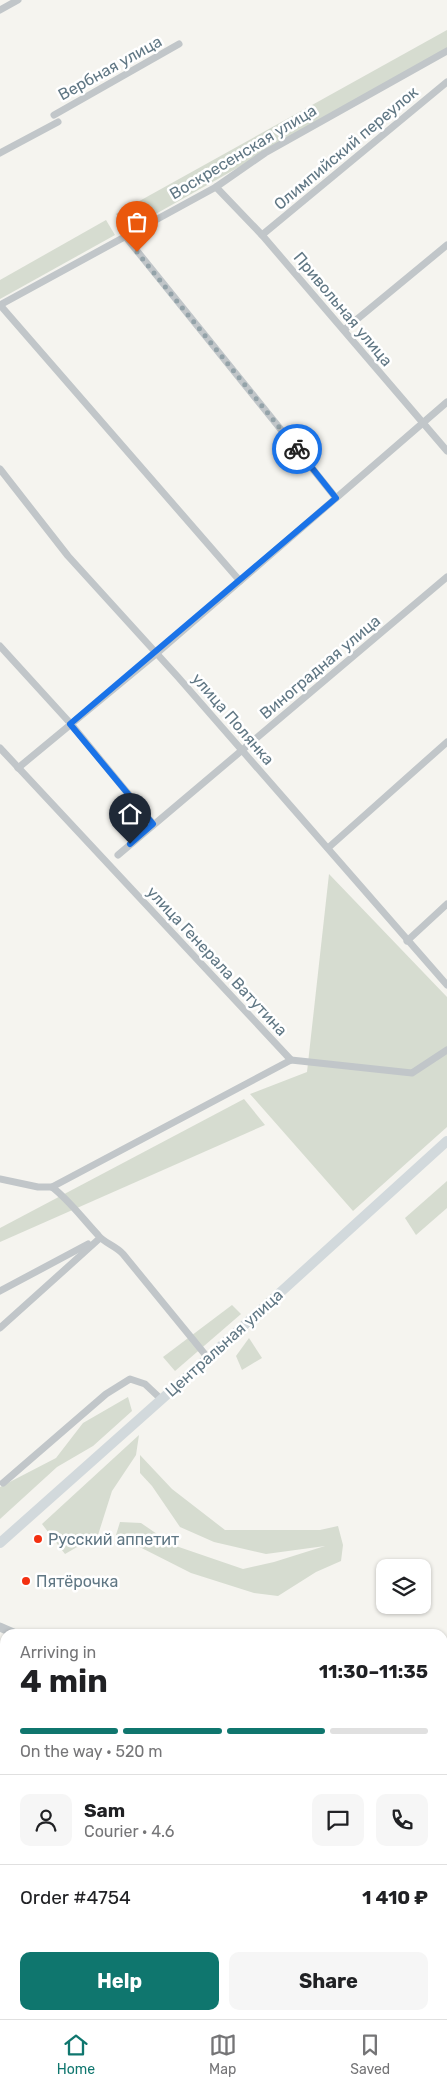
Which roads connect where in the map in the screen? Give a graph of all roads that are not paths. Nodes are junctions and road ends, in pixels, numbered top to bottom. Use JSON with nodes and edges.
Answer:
{"nodes":[{"id":1,"x":18,"y":0,"type":"edge"},
{"id":2,"x":0,"y":10,"type":"edge"},
{"id":3,"x":179,"y":44,"type":"dead end"},
{"id":4,"x":447,"y":51,"type":"edge"},
{"id":5,"x":447,"y":82,"type":"edge"},
{"id":6,"x":54,"y":115,"type":"dead end"},
{"id":7,"x":58,"y":122,"type":"dead end"},
{"id":8,"x":0,"y":153,"type":"edge"},
{"id":9,"x":216,"y":187,"type":"junction"},
{"id":10,"x":262,"y":235,"type":"junction"},
{"id":11,"x":125,"y":236,"type":"junction"},
{"id":12,"x":447,"y":245,"type":"edge"},
{"id":13,"x":0,"y":305,"type":"edge"},
{"id":14,"x":344,"y":330,"type":"junction"},
{"id":15,"x":447,"y":402,"type":"edge"},
{"id":16,"x":423,"y":424,"type":"junction"},
{"id":17,"x":447,"y":452,"type":"edge"},
{"id":18,"x":0,"y":469,"type":"edge"},
{"id":19,"x":336,"y":498,"type":"junction"},
{"id":20,"x":447,"y":577,"type":"edge"},
{"id":21,"x":240,"y":581,"type":"junction"},
{"id":22,"x":0,"y":646,"type":"edge"},
{"id":23,"x":157,"y":653,"type":"junction"},
{"id":24,"x":70,"y":724,"type":"junction"},
{"id":25,"x":447,"y":742,"type":"edge"},
{"id":26,"x":0,"y":748,"type":"edge"},
{"id":27,"x":242,"y":751,"type":"junction"},
{"id":28,"x":18,"y":768,"type":"junction"},
{"id":29,"x":153,"y":824,"type":"junction"},
{"id":30,"x":328,"y":848,"type":"junction"},
{"id":31,"x":118,"y":855,"type":"dead end"},
{"id":32,"x":447,"y":904,"type":"edge"},
{"id":33,"x":407,"y":941,"type":"junction"},
{"id":34,"x":447,"y":985,"type":"edge"},
{"id":35,"x":447,"y":1050,"type":"edge"},
{"id":36,"x":291,"y":1060,"type":"junction"},
{"id":37,"x":447,"y":1141,"type":"edge"},
{"id":38,"x":0,"y":1179,"type":"edge"},
{"id":39,"x":52,"y":1186,"type":"junction"},
{"id":40,"x":100,"y":1238,"type":"junction"},
{"id":41,"x":0,"y":1291,"type":"edge"},
{"id":42,"x":0,"y":1328,"type":"edge"},
{"id":43,"x":208,"y":1358,"type":"junction"},
{"id":44,"x":162,"y":1400,"type":"junction"},
{"id":45,"x":3,"y":1483,"type":"dead end"},
{"id":46,"x":0,"y":1543,"type":"edge"}],
"edges":[{"from":1,"to":2,"type":"street"},
{"from":3,"to":6,"type":"street","name":"Вербная улица"},
{"from":4,"to":9,"type":"street","name":"Воскресенская улица"},
{"from":5,"to":10,"type":"street","name":"Олимпийский переулок"},
{"from":7,"to":8,"type":"street","name":"Вербная улица"},
{"from":9,"to":10,"type":"street","name":"Привольная улица"},
{"from":9,"to":11,"type":"street","name":"Воскресенская улица"},
{"from":10,"to":14,"type":"street","name":"Привольная улица"},
{"from":11,"to":13,"type":"street","name":"Воскресенская улица"},
{"from":11,"to":19,"type":"street"},
{"from":12,"to":14,"type":"street"},
{"from":13,"to":21,"type":"street"},
{"from":14,"to":16,"type":"street","name":"Привольная улица"},
{"from":15,"to":16,"type":"street"},
{"from":16,"to":17,"type":"street","name":"Привольная улица"},
{"from":16,"to":19,"type":"street"},
{"from":18,"to":23,"type":"street","name":"улица Полянка"},
{"from":19,"to":21,"type":"street"},
{"from":20,"to":27,"type":"street","name":"Виноградная улица"},
{"from":21,"to":23,"type":"street"},
{"from":22,"to":24,"type":"street"},
{"from":23,"to":24,"type":"street"},
{"from":23,"to":27,"type":"street","name":"улица Полянка"},
{"from":24,"to":28,"type":"street"},
{"from":24,"to":29,"type":"street"},
{"from":25,"to":30,"type":"street"},
{"from":26,"to":28,"type":"street","name":"улица Генерала Ватутина"},
{"from":27,"to":29,"type":"street","name":"Виноградная улица"},
{"from":27,"to":30,"type":"street","name":"улица Полянка"},
{"from":28,"to":36,"type":"street","name":"улица Генерала Ватутина"},
{"from":29,"to":31,"type":"street","name":"Виноградная улица"},
{"from":30,"to":33,"type":"street","name":"улица Полянка"},
{"from":32,"to":33,"type":"street"},
{"from":33,"to":34,"type":"street","name":"улица Полянка"},
{"from":35,"to":36,"type":"street"},
{"from":36,"to":39,"type":"street"},
{"from":37,"to":43,"type":"main road","name":"Центральная улица"},
{"from":38,"to":39,"type":"street"},
{"from":39,"to":40,"type":"street"},
{"from":40,"to":41,"type":"street"},
{"from":40,"to":42,"type":"street"},
{"from":40,"to":43,"type":"street"},
{"from":43,"to":44,"type":"main road","name":"Центральная улица"},
{"from":44,"to":45,"type":"street"},
{"from":44,"to":46,"type":"main road","name":"Центральная улица"}]}
